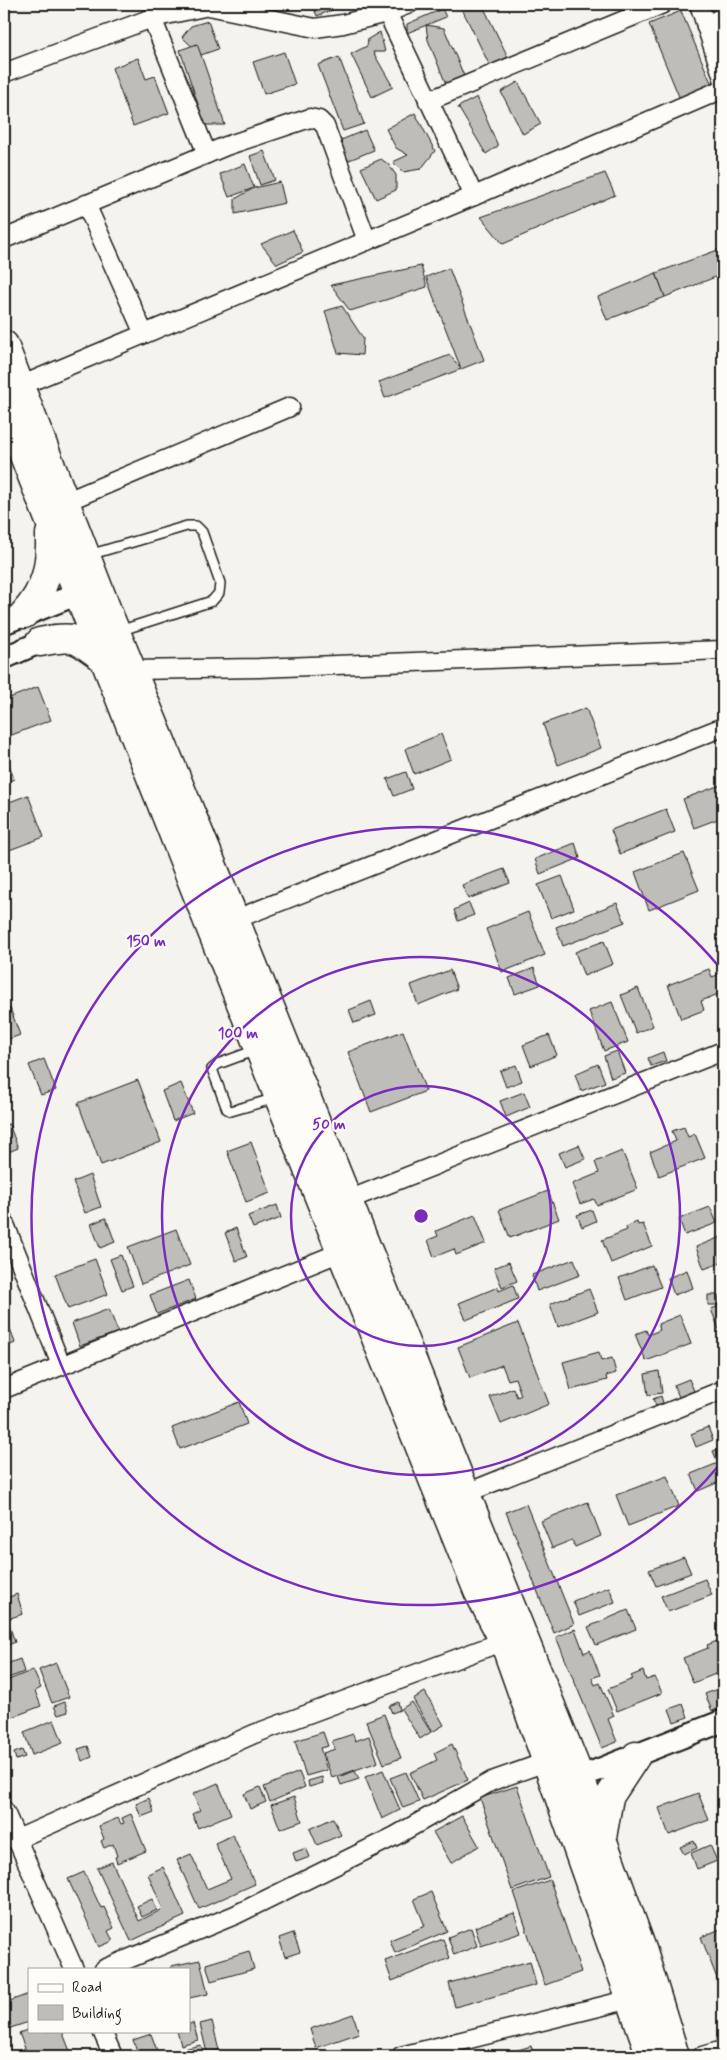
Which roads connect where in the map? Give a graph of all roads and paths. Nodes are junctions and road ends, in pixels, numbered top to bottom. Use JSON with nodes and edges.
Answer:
{"nodes":[{"id":1,"x":409,"y":4,"type":"edge"},
{"id":2,"x":663,"y":4,"type":"edge"},
{"id":3,"x":699,"y":4,"type":"edge"},
{"id":4,"x":384,"y":8,"type":"edge"},
{"id":5,"x":723,"y":16,"type":"edge"},
{"id":6,"x":152,"y":18,"type":"junction"},
{"id":7,"x":706,"y":27,"type":"junction"},
{"id":8,"x":4,"y":73,"type":"edge"},
{"id":9,"x":723,"y":78,"type":"edge"},
{"id":10,"x":723,"y":89,"type":"edge"},
{"id":11,"x":428,"y":101,"type":"junction"},
{"id":12,"x":207,"y":154,"type":"junction"},
{"id":13,"x":474,"y":196,"type":"junction"},
{"id":14,"x":86,"y":204,"type":"junction"},
{"id":15,"x":4,"y":239,"type":"edge"},
{"id":16,"x":367,"y":241,"type":"junction"},
{"id":17,"x":144,"y":334,"type":"junction"},
{"id":18,"x":4,"y":345,"type":"edge"},
{"id":19,"x":12,"y":395,"type":"edge"},
{"id":20,"x":290,"y":407,"type":"dead end"},
{"id":21,"x":57,"y":511,"type":"junction"},
{"id":22,"x":86,"y":556,"type":"junction"},
{"id":23,"x":88,"y":590,"type":"junction"},
{"id":24,"x":14,"y":619,"type":"edge"},
{"id":25,"x":104,"y":622,"type":"junction"},
{"id":26,"x":40,"y":642,"type":"junction"},
{"id":27,"x":723,"y":650,"type":"edge"},
{"id":28,"x":4,"y":658,"type":"edge"},
{"id":29,"x":104,"y":658,"type":"junction"},
{"id":30,"x":132,"y":670,"type":"junction"},
{"id":31,"x":723,"y":728,"type":"edge"},
{"id":32,"x":223,"y":925,"type":"junction"},
{"id":33,"x":259,"y":1049,"type":"junction"},
{"id":34,"x":723,"y":1051,"type":"edge"},
{"id":35,"x":278,"y":1097,"type":"junction"},
{"id":36,"x":348,"y":1200,"type":"junction"},
{"id":37,"x":4,"y":1222,"type":"edge"},
{"id":38,"x":341,"y":1252,"type":"junction"},
{"id":39,"x":61,"y":1365,"type":"junction"},
{"id":40,"x":4,"y":1389,"type":"edge"},
{"id":41,"x":723,"y":1390,"type":"edge"},
{"id":42,"x":464,"y":1494,"type":"junction"},
{"id":43,"x":504,"y":1641,"type":"junction"},
{"id":44,"x":723,"y":1721,"type":"edge"},
{"id":45,"x":636,"y":1756,"type":"junction"},
{"id":46,"x":546,"y":1762,"type":"junction"},
{"id":47,"x":568,"y":1782,"type":"junction"},
{"id":48,"x":4,"y":1810,"type":"edge"},
{"id":49,"x":15,"y":1840,"type":"junction"},
{"id":50,"x":602,"y":1842,"type":"junction"},
{"id":51,"x":74,"y":1968,"type":"edge"},
{"id":52,"x":106,"y":1968,"type":"edge"},
{"id":53,"x":631,"y":1999,"type":"junction"},
{"id":54,"x":102,"y":2032,"type":"edge"},
{"id":55,"x":723,"y":2050,"type":"edge"},
{"id":56,"x":113,"y":2056,"type":"edge"},
{"id":57,"x":402,"y":2056,"type":"edge"},
{"id":58,"x":650,"y":2056,"type":"edge"},
{"id":59,"x":675,"y":2056,"type":"edge"},
{"id":60,"x":702,"y":2056,"type":"edge"}],
"edges":[{"from":1,"to":4,"type":"street"},
{"from":2,"to":11,"type":"street"},
{"from":3,"to":7,"type":"street"},
{"from":4,"to":6,"type":"street"},
{"from":4,"to":11,"type":"street"},
{"from":5,"to":7,"type":"street"},
{"from":6,"to":8,"type":"street"},
{"from":6,"to":12,"type":"street"},
{"from":7,"to":9,"type":"street"},
{"from":10,"to":13,"type":"street"},
{"from":11,"to":13,"type":"street"},
{"from":12,"to":14,"type":"street"},
{"from":12,"to":16,"type":"street"},
{"from":13,"to":16,"type":"street"},
{"from":14,"to":15,"type":"street"},
{"from":14,"to":17,"type":"street"},
{"from":16,"to":17,"type":"street"},
{"from":17,"to":19,"type":"street"},
{"from":18,"to":19,"type":"main road"},
{"from":19,"to":21,"type":"main road"},
{"from":20,"to":21,"type":"street"},
{"from":21,"to":22,"type":"main road"},
{"from":21,"to":23,"type":"main road"},
{"from":21,"to":24,"type":"main road"},
{"from":22,"to":23,"type":"main road"},
{"from":22,"to":25,"type":"lane"},
{"from":23,"to":24,"type":"street"},
{"from":23,"to":25,"type":"main road"},
{"from":25,"to":26,"type":"street"},
{"from":25,"to":29,"type":"main road"},
{"from":25,"to":30,"type":"main road"},
{"from":26,"to":28,"type":"street"},
{"from":26,"to":29,"type":"main road"},
{"from":27,"to":30,"type":"street"},
{"from":29,"to":32,"type":"main road"},
{"from":30,"to":32,"type":"main road"},
{"from":31,"to":32,"type":"street"},
{"from":32,"to":33,"type":"main road"},
{"from":32,"to":36,"type":"main road"},
{"from":33,"to":35,"type":"main road"},
{"from":33,"to":35,"type":"lane"},
{"from":34,"to":36,"type":"street"},
{"from":35,"to":38,"type":"main road"},
{"from":36,"to":42,"type":"main road"},
{"from":37,"to":39,"type":"street"},
{"from":38,"to":39,"type":"street"},
{"from":38,"to":43,"type":"main road"},
{"from":39,"to":40,"type":"street"},
{"from":41,"to":42,"type":"street"},
{"from":42,"to":47,"type":"main road"},
{"from":43,"to":46,"type":"main road"},
{"from":43,"to":49,"type":"street"},
{"from":44,"to":45,"type":"street"},
{"from":45,"to":47,"type":"street"},
{"from":45,"to":50,"type":"main road"},
{"from":46,"to":47,"type":"main road"},
{"from":46,"to":52,"type":"street"},
{"from":47,"to":50,"type":"main road"},
{"from":47,"to":53,"type":"main road"},
{"from":48,"to":49,"type":"street"},
{"from":49,"to":51,"type":"street"},
{"from":50,"to":59,"type":"main road"},
{"from":53,"to":57,"type":"street"},
{"from":53,"to":58,"type":"main road"},
{"from":54,"to":56,"type":"street"},
{"from":55,"to":60,"type":"street"}]}
